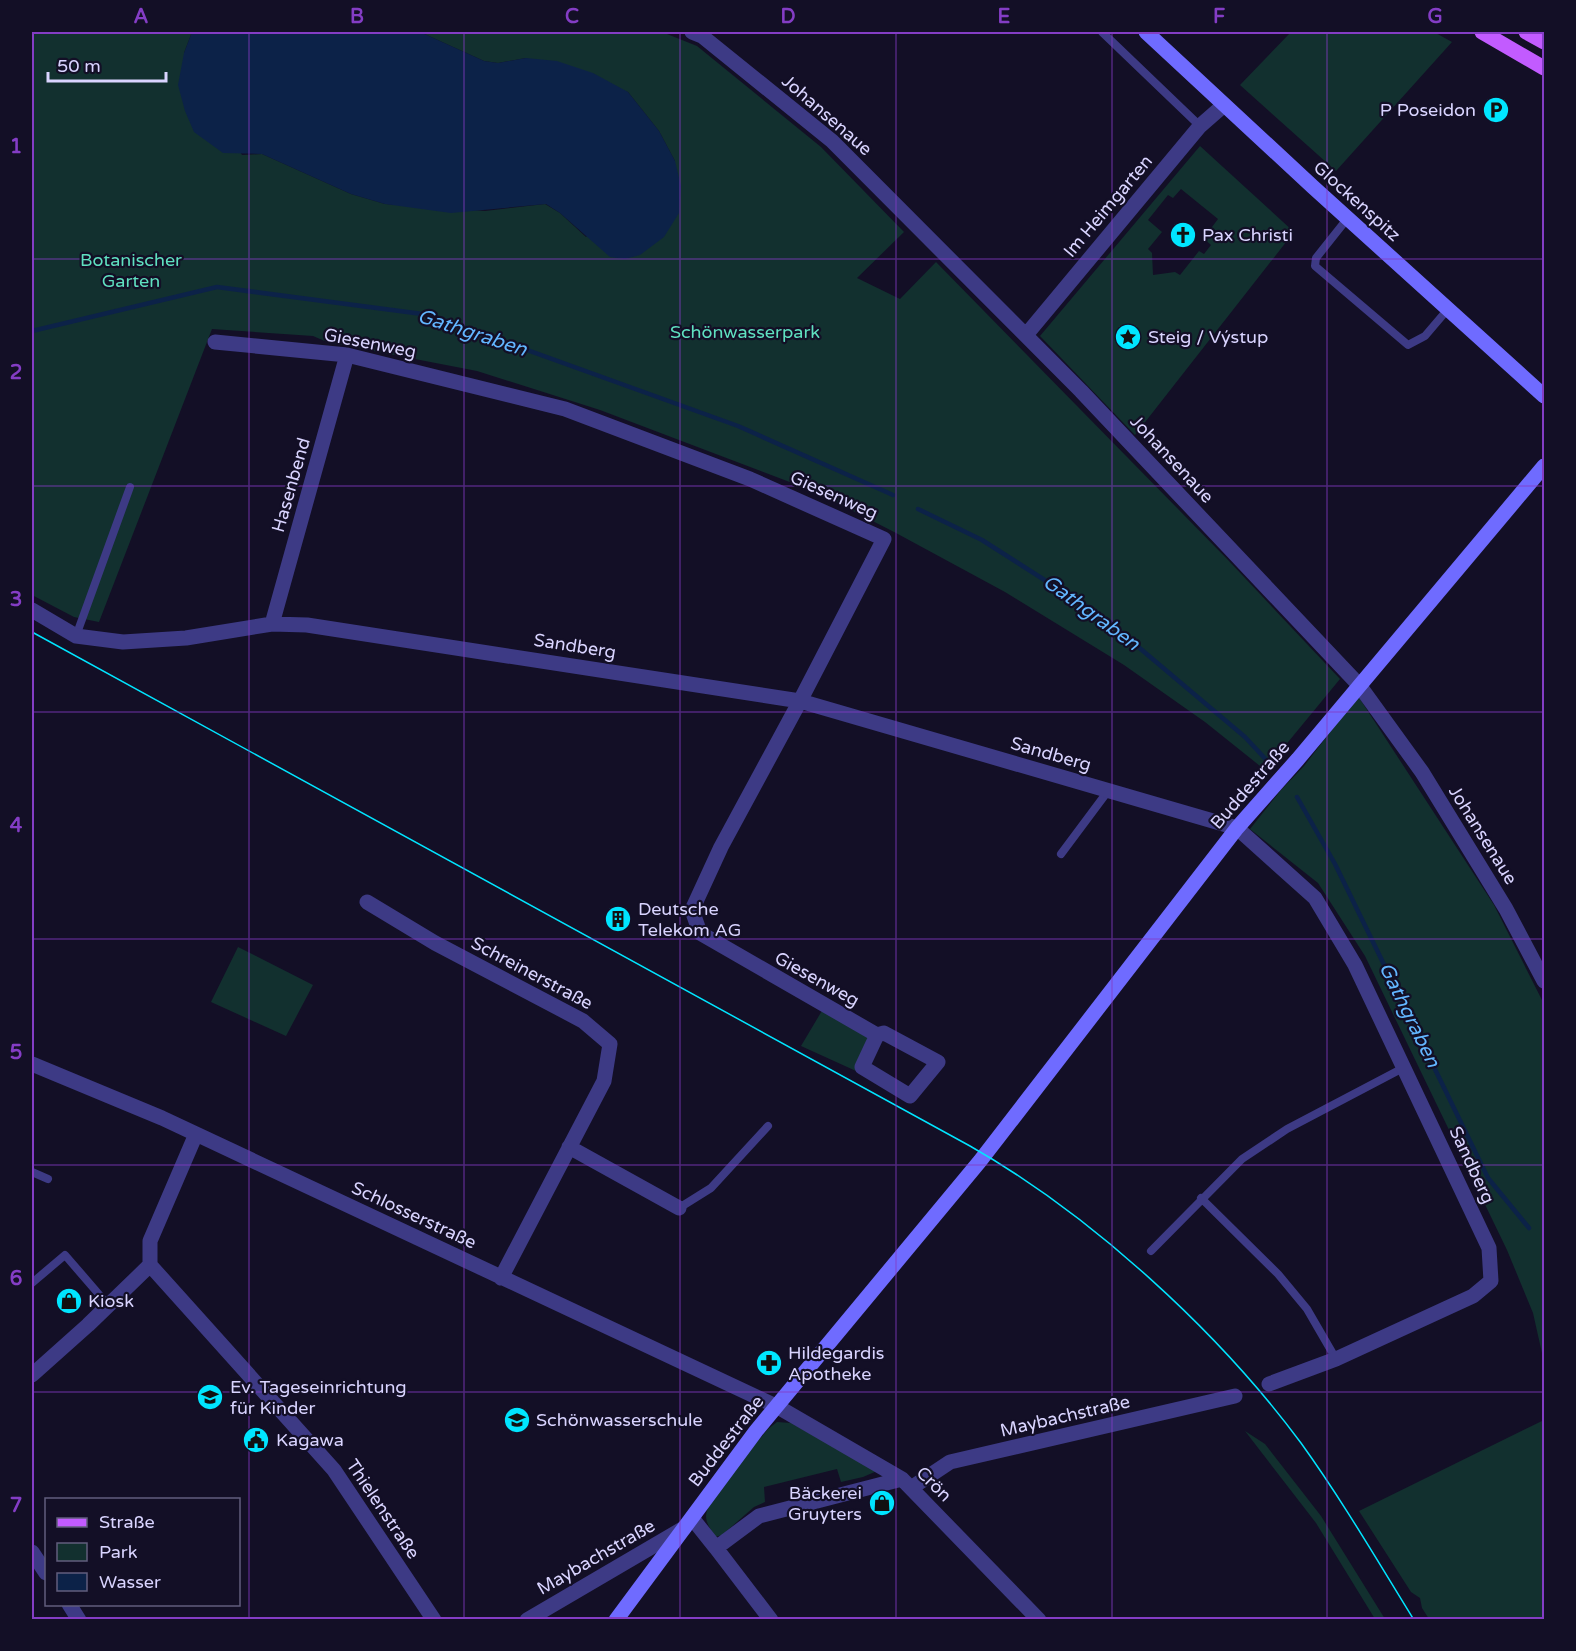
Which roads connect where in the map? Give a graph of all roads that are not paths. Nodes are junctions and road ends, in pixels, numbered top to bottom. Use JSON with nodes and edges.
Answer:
{"nodes":[{"id":1,"x":692,"y":32,"type":"edge"},
{"id":2,"x":1102,"y":32,"type":"edge"},
{"id":3,"x":1146,"y":32,"type":"edge"},
{"id":4,"x":1482,"y":32,"type":"edge"},
{"id":5,"x":1526,"y":32,"type":"edge"},
{"id":6,"x":1545,"y":42,"type":"edge"},
{"id":7,"x":1545,"y":68,"type":"edge"},
{"id":8,"x":1224,"y":105,"type":"junction"},
{"id":9,"x":1200,"y":126,"type":"junction"},
{"id":10,"x":1347,"y":219,"type":"junction"},
{"id":11,"x":1448,"y":309,"type":"junction"},
{"id":12,"x":1026,"y":335,"type":"junction"},
{"id":13,"x":216,"y":342,"type":"dead end"},
{"id":14,"x":347,"y":355,"type":"junction"},
{"id":15,"x":1545,"y":396,"type":"edge"},
{"id":16,"x":1545,"y":466,"type":"edge"},
{"id":17,"x":130,"y":487,"type":"dead end"},
{"id":18,"x":32,"y":610,"type":"edge"},
{"id":19,"x":272,"y":624,"type":"junction"},
{"id":20,"x":75,"y":636,"type":"junction"},
{"id":21,"x":1359,"y":685,"type":"junction"},
{"id":22,"x":800,"y":701,"type":"junction"},
{"id":23,"x":1108,"y":791,"type":"junction"},
{"id":24,"x":1237,"y":828,"type":"junction"},
{"id":25,"x":1061,"y":854,"type":"dead end"},
{"id":26,"x":367,"y":902,"type":"dead end"},
{"id":27,"x":1545,"y":981,"type":"edge"},
{"id":28,"x":877,"y":1035,"type":"junction"},
{"id":29,"x":32,"y":1064,"type":"edge"},
{"id":30,"x":1405,"y":1067,"type":"junction"},
{"id":31,"x":768,"y":1126,"type":"dead end"},
{"id":32,"x":196,"y":1134,"type":"junction"},
{"id":33,"x":569,"y":1148,"type":"junction"},
{"id":34,"x":32,"y":1172,"type":"edge"},
{"id":35,"x":48,"y":1179,"type":"dead end"},
{"id":36,"x":1201,"y":1198,"type":"junction"},
{"id":37,"x":679,"y":1208,"type":"joint"},
{"id":38,"x":1151,"y":1251,"type":"dead end"},
{"id":39,"x":150,"y":1265,"type":"junction"},
{"id":40,"x":501,"y":1278,"type":"junction"},
{"id":41,"x":32,"y":1283,"type":"edge"},
{"id":42,"x":109,"y":1306,"type":"junction"},
{"id":43,"x":1336,"y":1359,"type":"junction"},
{"id":44,"x":32,"y":1375,"type":"edge"},
{"id":45,"x":1269,"y":1384,"type":"dead end"},
{"id":46,"x":1234,"y":1396,"type":"dead end"},
{"id":47,"x":778,"y":1407,"type":"junction"},
{"id":48,"x":907,"y":1484,"type":"junction"},
{"id":49,"x":688,"y":1523,"type":"junction"},
{"id":50,"x":716,"y":1548,"type":"junction"},
{"id":51,"x":32,"y":1552,"type":"edge"},
{"id":52,"x":45,"y":1572,"type":"edge"},
{"id":53,"x":70,"y":1606,"type":"edge"},
{"id":54,"x":79,"y":1620,"type":"edge"},
{"id":55,"x":434,"y":1620,"type":"edge"},
{"id":56,"x":527,"y":1620,"type":"edge"},
{"id":57,"x":616,"y":1620,"type":"edge"},
{"id":58,"x":771,"y":1620,"type":"edge"},
{"id":59,"x":1038,"y":1620,"type":"edge"}],
"edges":[{"from":1,"to":12,"type":"street","name":"Johansenaue"},
{"from":2,"to":9,"type":"lane"},
{"from":3,"to":8,"type":"main road","name":"Glockenspitz"},
{"from":4,"to":7,"type":"main road"},
{"from":5,"to":6,"type":"main road"},
{"from":8,"to":9,"type":"street","name":"Im Heimgarten"},
{"from":8,"to":10,"type":"main road","name":"Glockenspitz"},
{"from":9,"to":12,"type":"street","name":"Im Heimgarten"},
{"from":10,"to":11,"type":"main road","name":"Glockenspitz"},
{"from":10,"to":11,"type":"lane"},
{"from":11,"to":15,"type":"main road","name":"Glockenspitz"},
{"from":12,"to":21,"type":"street","name":"Johansenaue"},
{"from":13,"to":14,"type":"street","name":"Giesenweg"},
{"from":14,"to":19,"type":"street","name":"Hasenbend"},
{"from":14,"to":22,"type":"street","name":"Giesenweg"},
{"from":16,"to":21,"type":"main road","name":"Buddestraße"},
{"from":17,"to":20,"type":"lane"},
{"from":18,"to":20,"type":"street","name":"Sandberg"},
{"from":19,"to":20,"type":"street","name":"Sandberg"},
{"from":19,"to":22,"type":"street","name":"Sandberg"},
{"from":21,"to":24,"type":"main road","name":"Buddestraße"},
{"from":21,"to":27,"type":"street","name":"Johansenaue"},
{"from":22,"to":23,"type":"street","name":"Sandberg"},
{"from":22,"to":28,"type":"street","name":"Giesenweg"},
{"from":23,"to":24,"type":"street","name":"Sandberg"},
{"from":23,"to":25,"type":"lane","name":"Sandberg"},
{"from":24,"to":30,"type":"street","name":"Sandberg"},
{"from":24,"to":47,"type":"main road","name":"Buddestraße"},
{"from":26,"to":33,"type":"street","name":"Schreinerstraße"},
{"from":28,"to":28,"type":"street","name":"Giesenweg"},
{"from":29,"to":32,"type":"street","name":"Schlosserstraße"},
{"from":30,"to":36,"type":"lane"},
{"from":30,"to":43,"type":"street","name":"Sandberg"},
{"from":31,"to":37,"type":"lane"},
{"from":32,"to":39,"type":"street"},
{"from":32,"to":40,"type":"street","name":"Schlosserstraße"},
{"from":33,"to":37,"type":"street"},
{"from":33,"to":40,"type":"street","name":"Schreinerstraße"},
{"from":34,"to":35,"type":"lane"},
{"from":36,"to":38,"type":"lane"},
{"from":36,"to":43,"type":"lane"},
{"from":39,"to":42,"type":"street"},
{"from":39,"to":55,"type":"street","name":"Thielenstraße"},
{"from":40,"to":47,"type":"street","name":"Schlosserstraße"},
{"from":41,"to":42,"type":"lane"},
{"from":42,"to":44,"type":"street"},
{"from":43,"to":45,"type":"street"},
{"from":46,"to":48,"type":"street","name":"Maybachstraße"},
{"from":47,"to":48,"type":"street","name":"Crön"},
{"from":47,"to":49,"type":"main road","name":"Buddestraße"},
{"from":48,"to":50,"type":"street","name":"Maybachstraße"},
{"from":48,"to":59,"type":"street","name":"Crön"},
{"from":49,"to":50,"type":"street"},
{"from":49,"to":56,"type":"street","name":"Maybachstraße"},
{"from":49,"to":57,"type":"main road","name":"Buddestraße"},
{"from":50,"to":58,"type":"street"},
{"from":51,"to":52,"type":"street"},
{"from":53,"to":54,"type":"street"}]}
